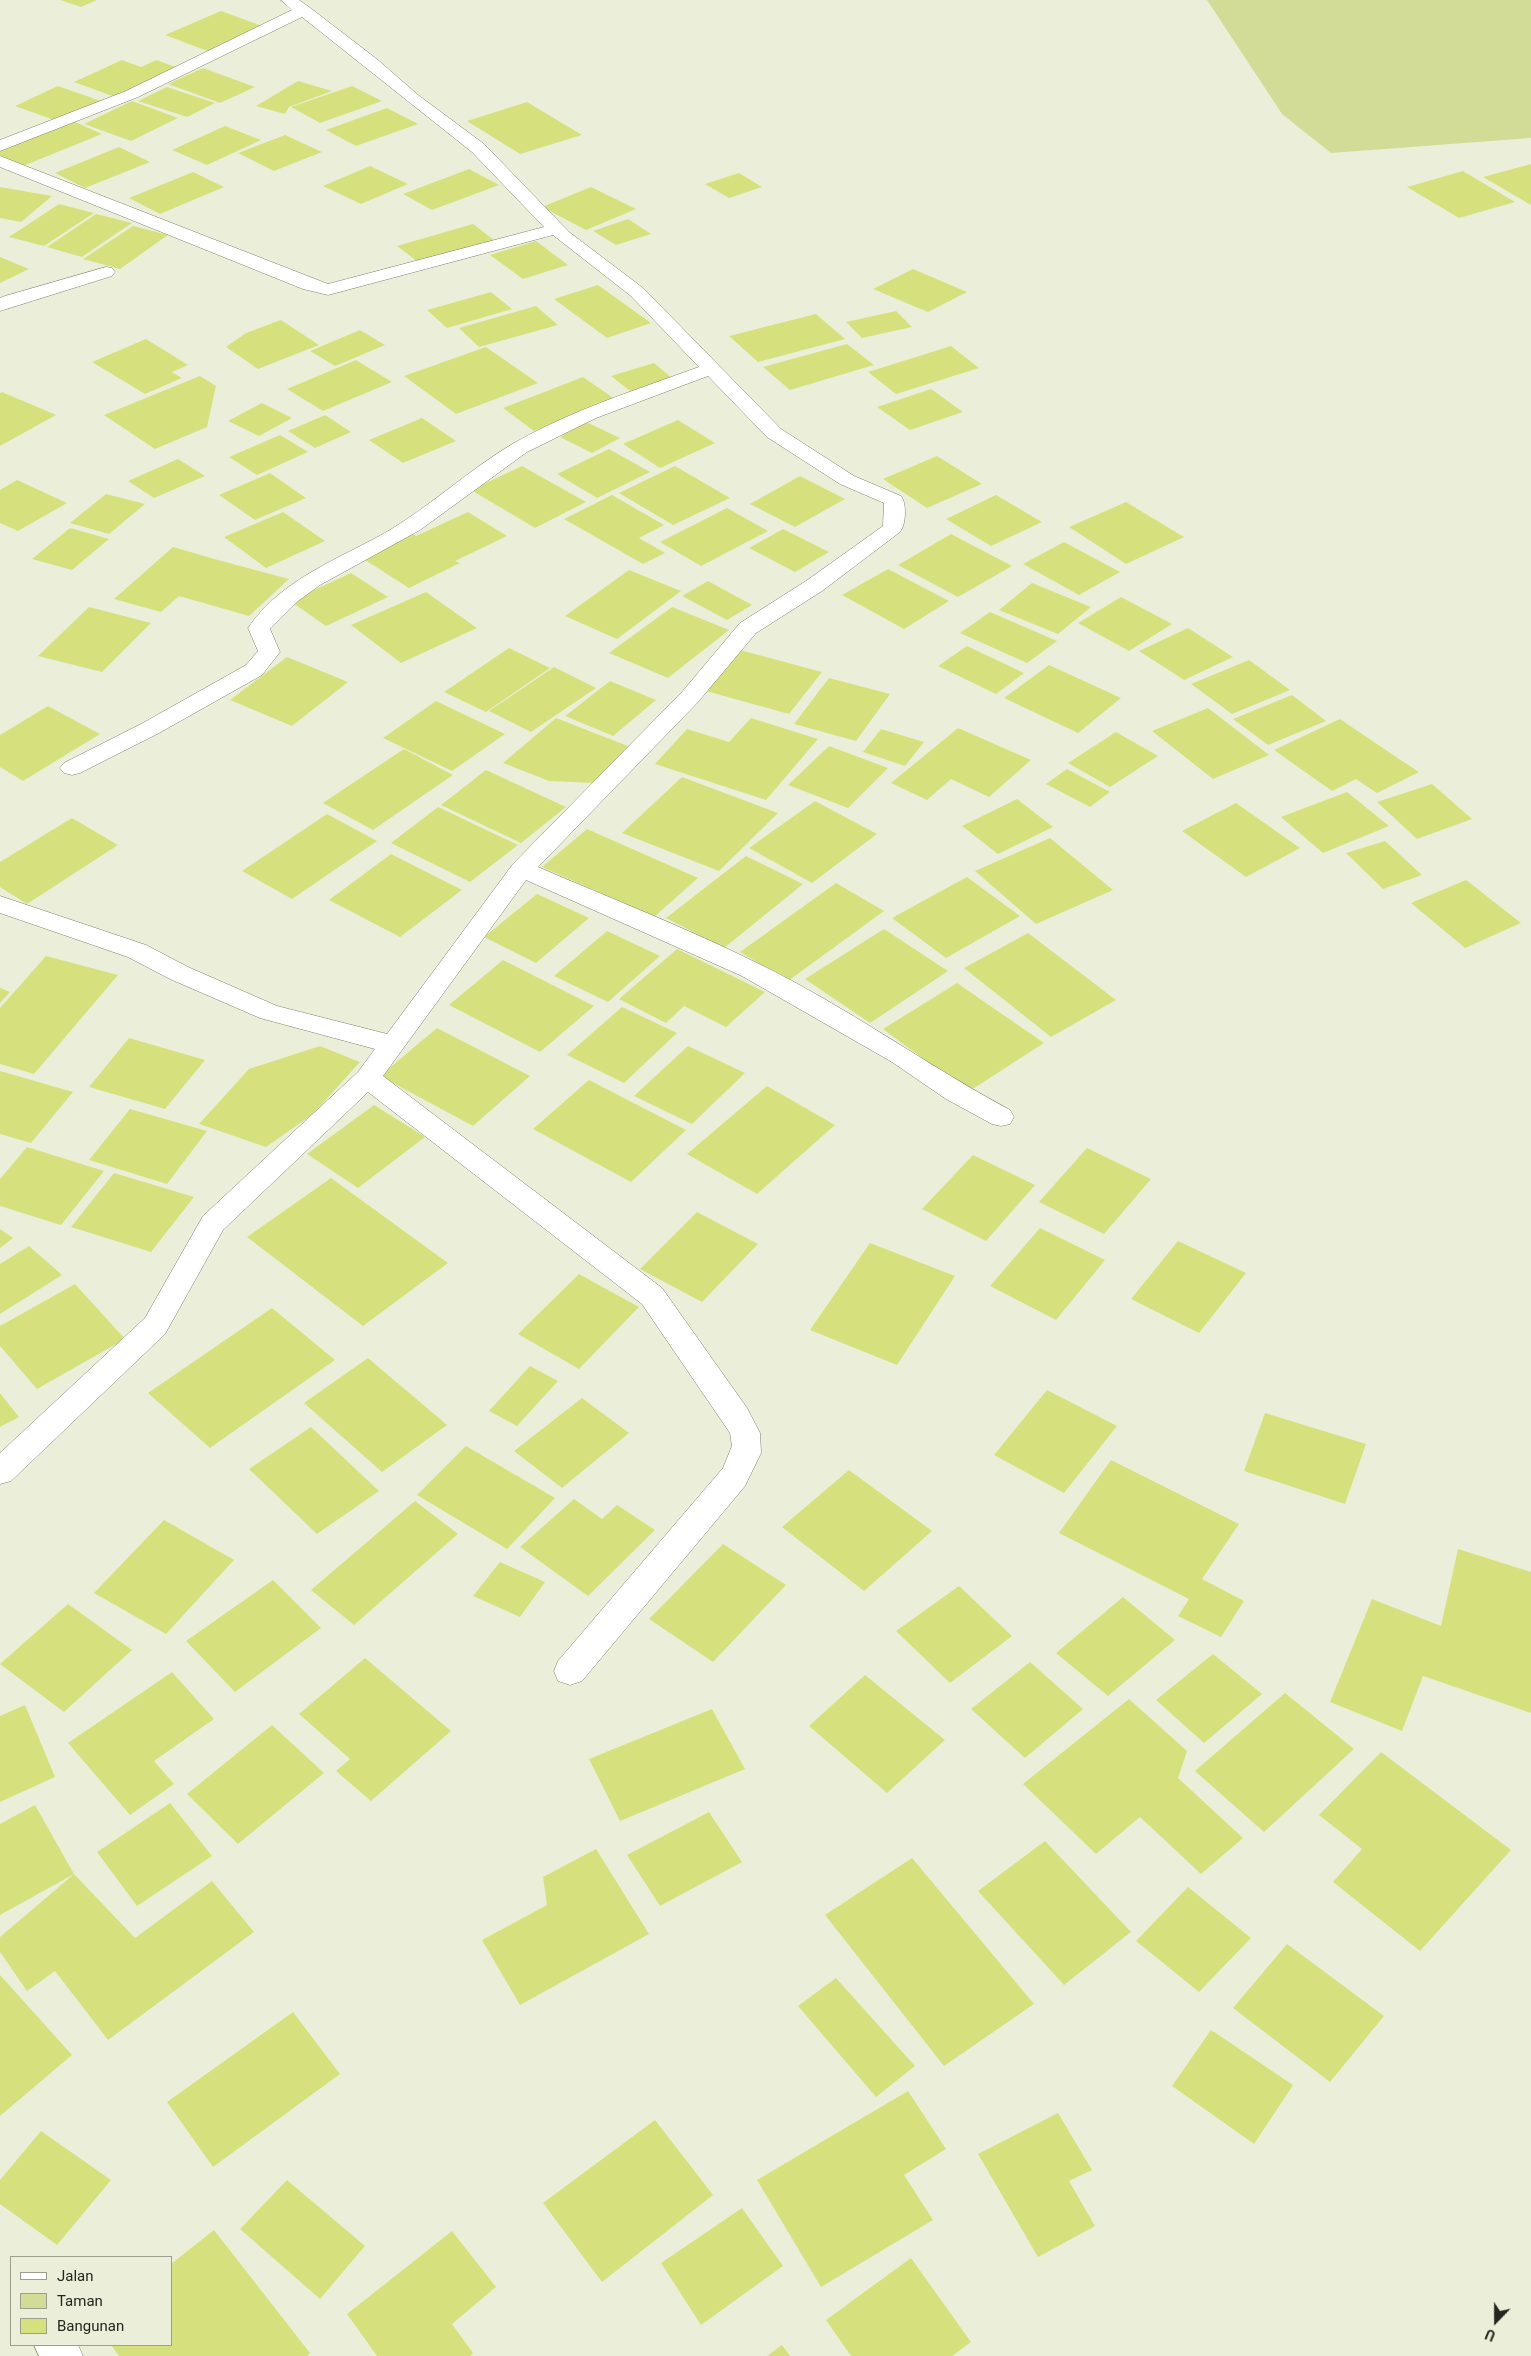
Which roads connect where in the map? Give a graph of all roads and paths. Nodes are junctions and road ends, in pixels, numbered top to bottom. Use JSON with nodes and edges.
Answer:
{"nodes":[{"id":1,"x":296,"y":5,"type":"edge"},
{"id":2,"x":0,"y":146,"type":"edge"},
{"id":3,"x":0,"y":161,"type":"edge"},
{"id":4,"x":556,"y":229,"type":"junction"},
{"id":5,"x":106,"y":272,"type":"dead end"},
{"id":6,"x":0,"y":305,"type":"edge"},
{"id":7,"x":713,"y":368,"type":"junction"},
{"id":8,"x":72,"y":768,"type":"dead end"},
{"id":9,"x":522,"y":870,"type":"junction"},
{"id":10,"x":0,"y":904,"type":"edge"},
{"id":11,"x":394,"y":1045,"type":"junction"},
{"id":12,"x":367,"y":1078,"type":"junction"},
{"id":13,"x":1001,"y":1117,"type":"dead end"},
{"id":14,"x":0,"y":1472,"type":"edge"},
{"id":15,"x":570,"y":1671,"type":"dead end"},
{"id":16,"x":55,"y":2346,"type":"edge"},
{"id":17,"x":63,"y":2356,"type":"edge"}],
"edges":[{"from":1,"to":2,"type":"street"},
{"from":1,"to":4,"type":"street"},
{"from":3,"to":4,"type":"street"},
{"from":4,"to":7,"type":"street"},
{"from":5,"to":6,"type":"street"},
{"from":7,"to":8,"type":"street"},
{"from":7,"to":9,"type":"street"},
{"from":9,"to":11,"type":"street"},
{"from":9,"to":13,"type":"street"},
{"from":10,"to":11,"type":"street"},
{"from":11,"to":12,"type":"street"},
{"from":12,"to":14,"type":"street"},
{"from":12,"to":15,"type":"street"},
{"from":16,"to":17,"type":"street"}]}
